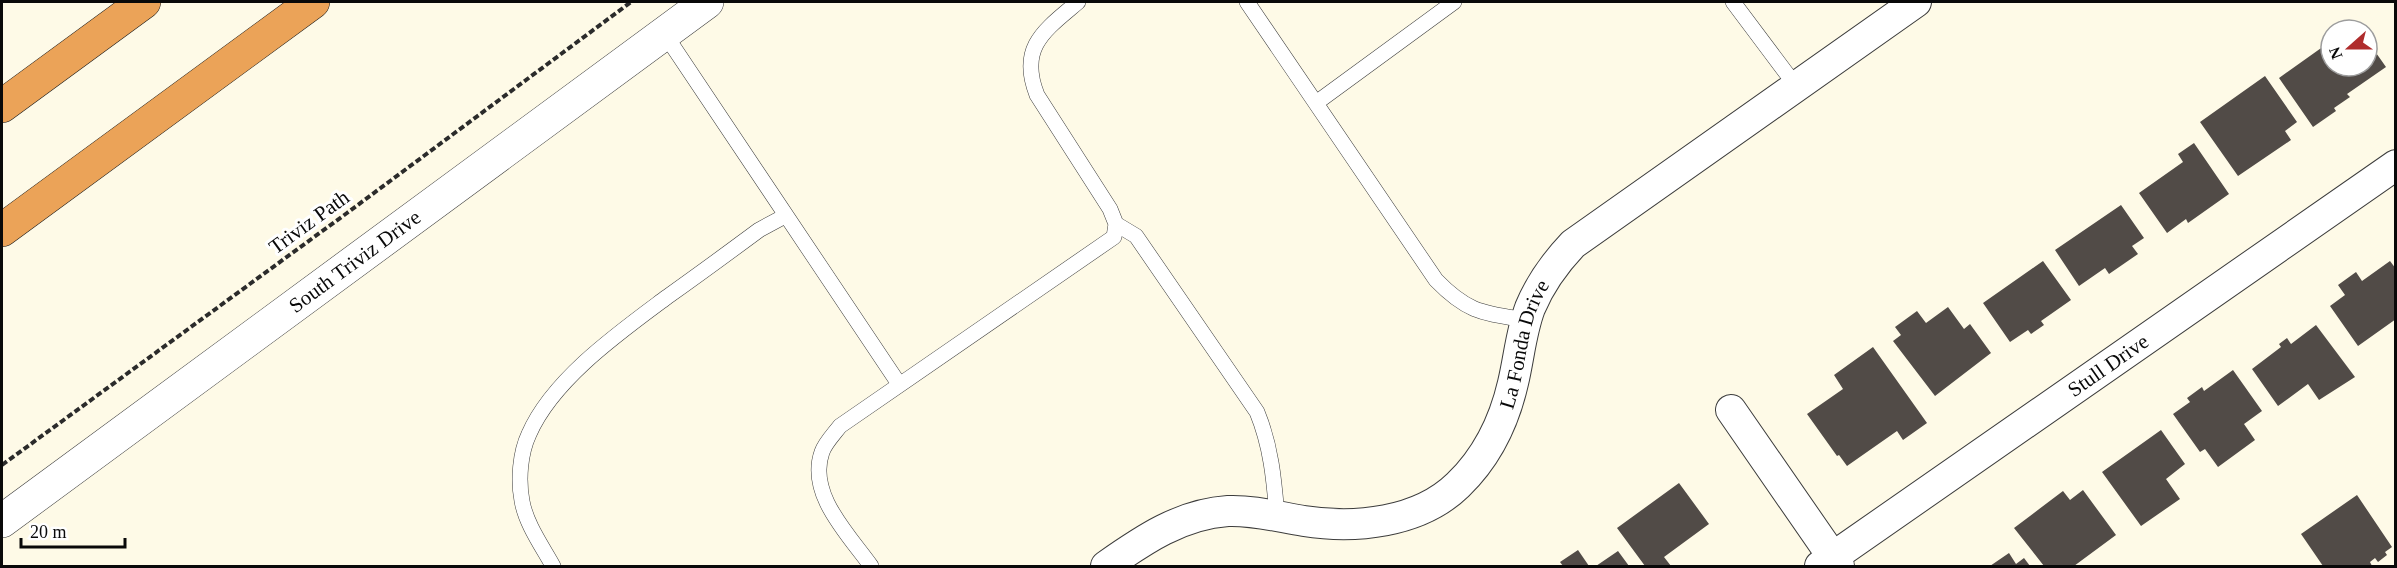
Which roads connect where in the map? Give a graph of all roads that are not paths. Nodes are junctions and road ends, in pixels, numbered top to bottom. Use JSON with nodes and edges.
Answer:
{"nodes":[{"id":1,"x":144,"y":2,"type":"edge"},
{"id":2,"x":313,"y":2,"type":"edge"},
{"id":3,"x":707,"y":2,"type":"edge"},
{"id":4,"x":1078,"y":2,"type":"edge"},
{"id":5,"x":1247,"y":2,"type":"edge"},
{"id":6,"x":1454,"y":2,"type":"edge"},
{"id":7,"x":1733,"y":2,"type":"edge"},
{"id":8,"x":1916,"y":2,"type":"edge"},
{"id":9,"x":664,"y":33,"type":"junction"},
{"id":10,"x":1796,"y":86,"type":"junction"},
{"id":11,"x":1316,"y":103,"type":"junction"},
{"id":12,"x":2,"y":106,"type":"edge"},
{"id":13,"x":2396,"y":165,"type":"edge"},
{"id":14,"x":785,"y":216,"type":"junction"},
{"id":15,"x":1116,"y":224,"type":"junction"},
{"id":16,"x":2,"y":230,"type":"edge"},
{"id":17,"x":1527,"y":320,"type":"junction"},
{"id":18,"x":899,"y":384,"type":"junction"},
{"id":19,"x":1731,"y":410,"type":"dead end"},
{"id":20,"x":1277,"y":516,"type":"junction"},
{"id":21,"x":2,"y":521,"type":"edge"},
{"id":22,"x":1830,"y":564,"type":"edge"},
{"id":23,"x":553,"y":567,"type":"edge"},
{"id":24,"x":871,"y":567,"type":"edge"},
{"id":25,"x":1106,"y":567,"type":"edge"}],
"edges":[{"from":1,"to":12,"type":"highway"},
{"from":2,"to":16,"type":"highway"},
{"from":3,"to":9,"type":"street","name":"South Triviz Drive"},
{"from":4,"to":15,"type":"lane"},
{"from":5,"to":11,"type":"lane"},
{"from":6,"to":11,"type":"lane"},
{"from":7,"to":10,"type":"lane"},
{"from":8,"to":10,"type":"street","name":"La Fonda Drive"},
{"from":9,"to":14,"type":"lane"},
{"from":9,"to":21,"type":"street","name":"South Triviz Drive"},
{"from":10,"to":17,"type":"street","name":"La Fonda Drive"},
{"from":11,"to":17,"type":"lane"},
{"from":13,"to":22,"type":"street","name":"Stull Drive"},
{"from":14,"to":18,"type":"lane"},
{"from":14,"to":23,"type":"lane"},
{"from":15,"to":18,"type":"lane"},
{"from":15,"to":20,"type":"lane"},
{"from":17,"to":20,"type":"street","name":"La Fonda Drive"},
{"from":18,"to":24,"type":"lane"},
{"from":19,"to":22,"type":"street"},
{"from":20,"to":25,"type":"street","name":"La Fonda Drive"}]}
